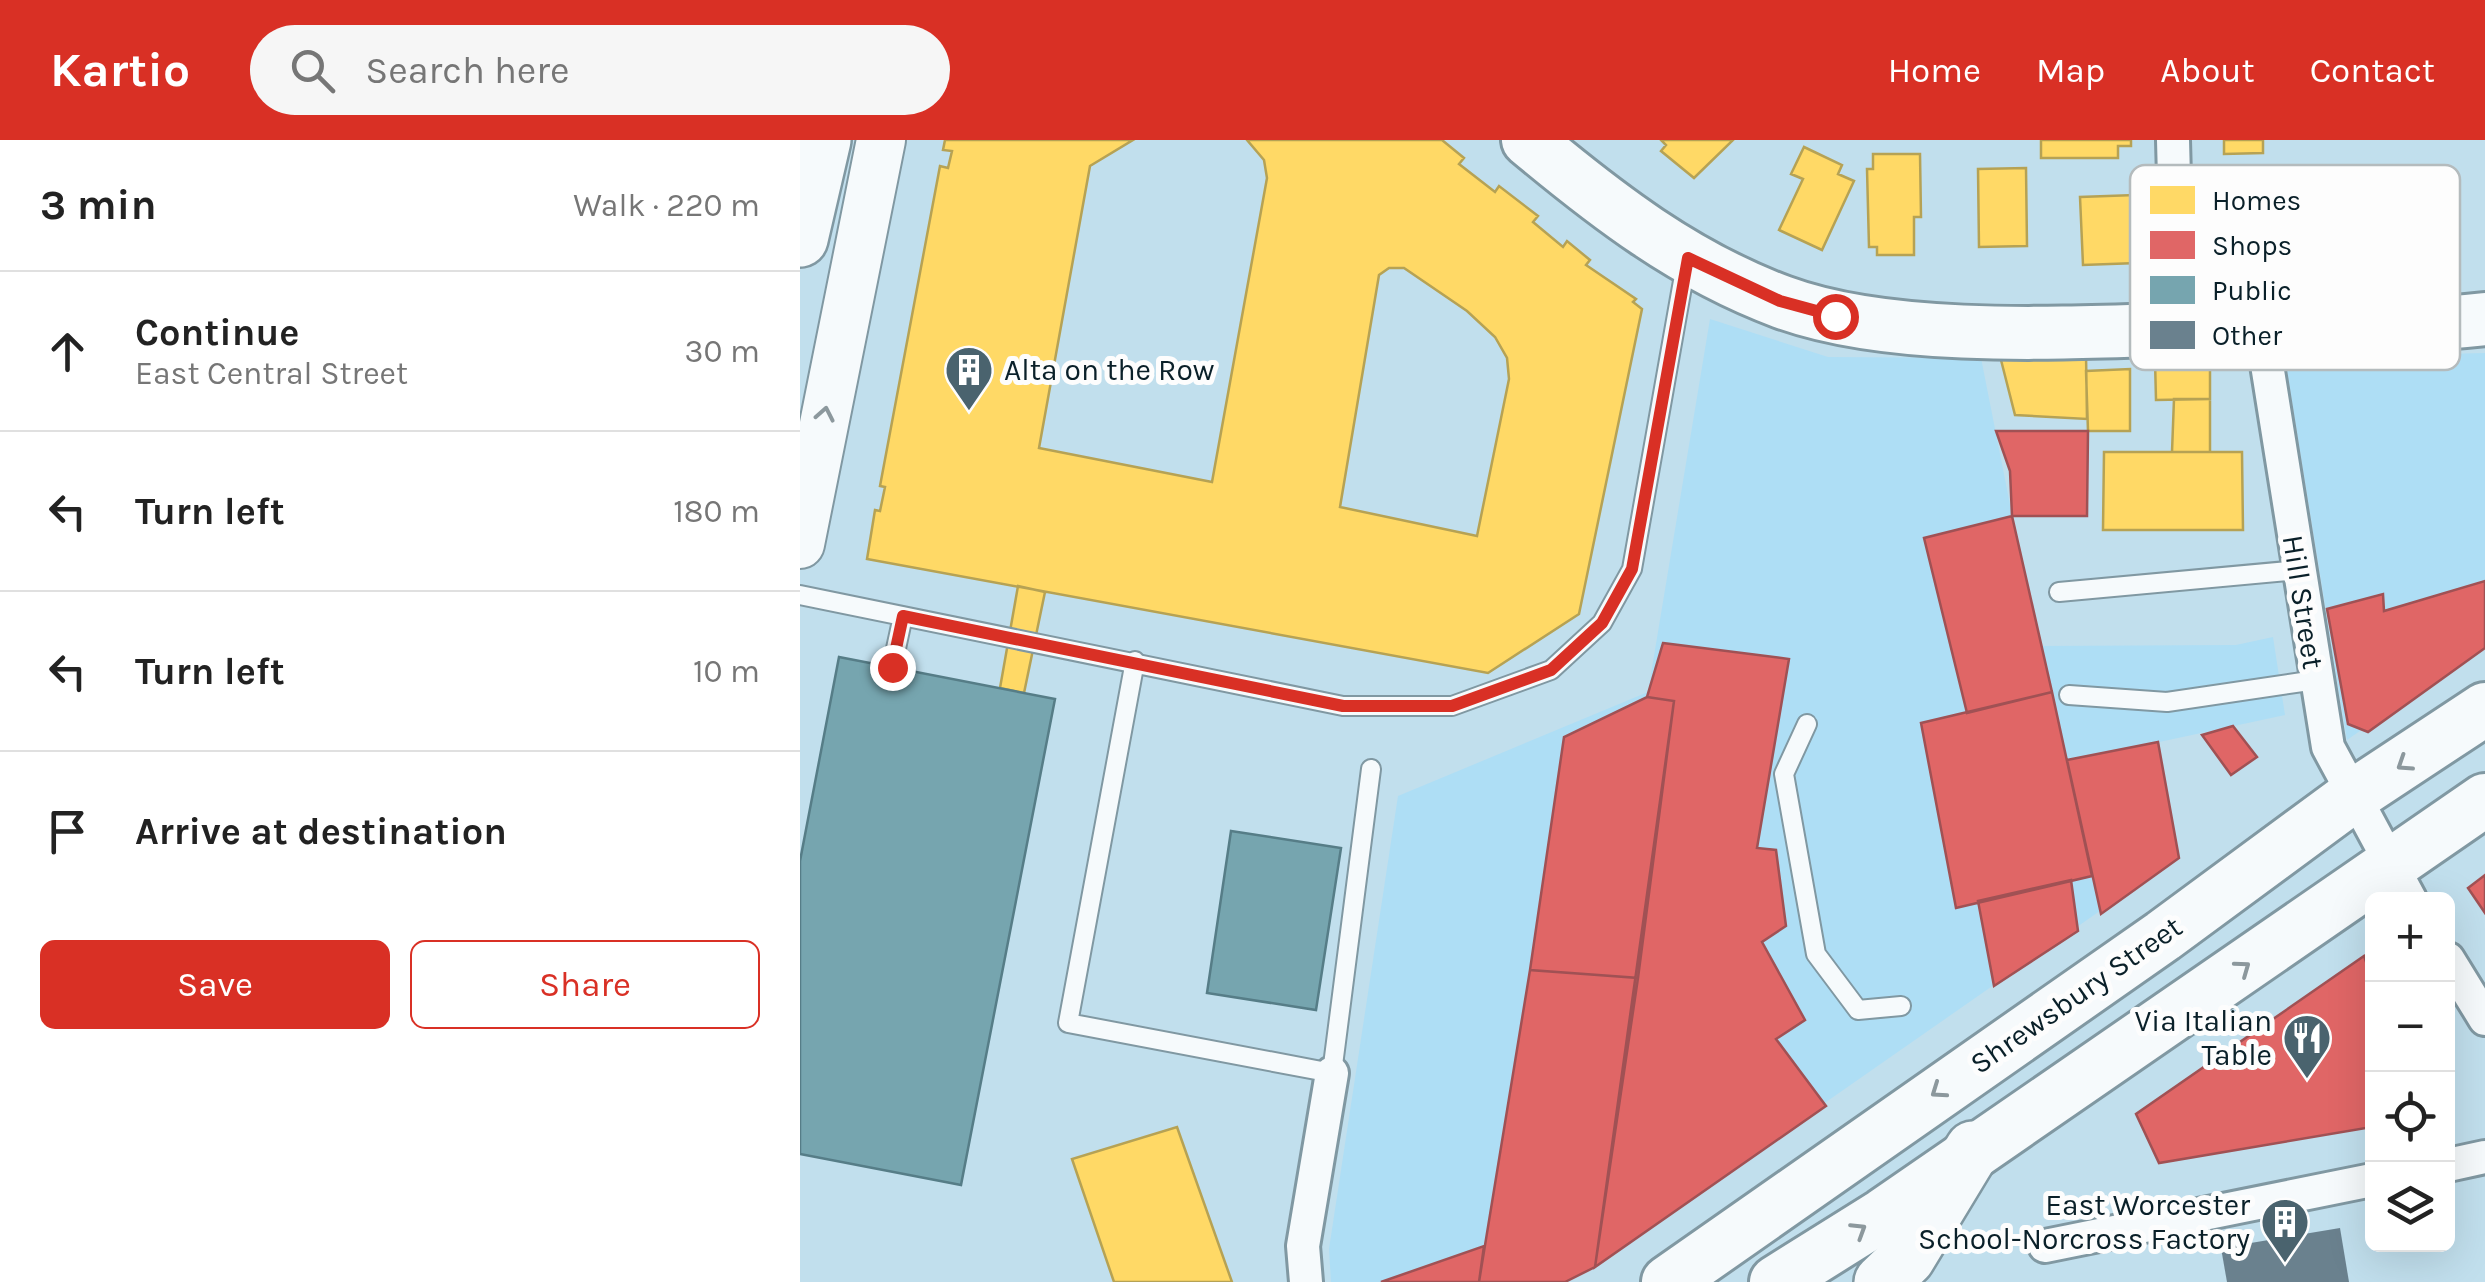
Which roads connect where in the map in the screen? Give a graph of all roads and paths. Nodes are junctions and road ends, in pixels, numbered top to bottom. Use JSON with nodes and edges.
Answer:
{"nodes":[{"id":1,"x":822,"y":140,"type":"edge"},
{"id":2,"x":881,"y":140,"type":"edge"},
{"id":3,"x":1528,"y":140,"type":"edge"},
{"id":4,"x":2173,"y":140,"type":"edge"},
{"id":5,"x":2174,"y":165,"type":"edge"},
{"id":6,"x":800,"y":239,"type":"edge"},
{"id":7,"x":1688,"y":258,"type":"junction"},
{"id":8,"x":2485,"y":319,"type":"edge"},
{"id":9,"x":2460,"y":320,"type":"edge"},
{"id":10,"x":2130,"y":331,"type":"edge"},
{"id":11,"x":2268,"y":370,"type":"edge"},
{"id":12,"x":800,"y":544,"type":"edge"},
{"id":13,"x":2298,"y":570,"type":"junction"},
{"id":14,"x":2059,"y":592,"type":"dead end"},
{"id":15,"x":800,"y":596,"type":"edge"},
{"id":16,"x":903,"y":616,"type":"junction"},
{"id":17,"x":1135,"y":661,"type":"junction"},
{"id":18,"x":892,"y":667,"type":"dead end"},
{"id":19,"x":2316,"y":680,"type":"junction"},
{"id":20,"x":2069,"y":695,"type":"dead end"},
{"id":21,"x":2485,"y":709,"type":"edge"},
{"id":22,"x":1807,"y":724,"type":"dead end"},
{"id":23,"x":1371,"y":769,"type":"dead end"},
{"id":24,"x":2353,"y":796,"type":"junction"},
{"id":25,"x":2485,"y":800,"type":"edge"},
{"id":26,"x":2399,"y":882,"type":"edge"},
{"id":27,"x":2455,"y":970,"type":"edge"},
{"id":28,"x":1901,"y":1006,"type":"dead end"},
{"id":29,"x":2485,"y":1019,"type":"edge"},
{"id":30,"x":1332,"y":1073,"type":"junction"},
{"id":31,"x":1973,"y":1149,"type":"junction"},
{"id":32,"x":2485,"y":1157,"type":"edge"},
{"id":33,"x":2455,"y":1163,"type":"edge"},
{"id":34,"x":2365,"y":1181,"type":"edge"},
{"id":35,"x":2045,"y":1246,"type":"dead end"},
{"id":36,"x":1306,"y":1282,"type":"edge"},
{"id":37,"x":1668,"y":1282,"type":"edge"},
{"id":38,"x":1776,"y":1282,"type":"edge"},
{"id":39,"x":1882,"y":1282,"type":"edge"}],
"edges":[{"from":1,"to":6,"type":"highway"},
{"from":12,"to":2,"type":"street","one_way":true},
{"from":3,"to":7,"type":"main road"},
{"from":4,"to":5,"type":"street"},
{"from":7,"to":10,"type":"main road"},
{"from":7,"to":17,"type":"lane"},
{"from":8,"to":9,"type":"main road"},
{"from":11,"to":13,"type":"street","name":"Hill Street"},
{"from":13,"to":14,"type":"lane"},
{"from":13,"to":19,"type":"street","name":"Hill Street"},
{"from":15,"to":16,"type":"lane"},
{"from":16,"to":17,"type":"lane"},
{"from":16,"to":18,"type":"lane"},
{"from":17,"to":30,"type":"lane"},
{"from":19,"to":20,"type":"lane"},
{"from":19,"to":24,"type":"street","name":"Hill Street"},
{"from":21,"to":24,"type":"main road","name":"Shrewsbury Street","one_way":true},
{"from":22,"to":28,"type":"lane"},
{"from":23,"to":30,"type":"lane"},
{"from":24,"to":26,"type":"street","name":"Hill Street"},
{"from":24,"to":37,"type":"main road","name":"Shrewsbury Street","one_way":true},
{"from":25,"to":26,"type":"main road"},
{"from":31,"to":26,"type":"main road","one_way":true},
{"from":27,"to":29,"type":"street"},
{"from":30,"to":36,"type":"street"},
{"from":38,"to":31,"type":"main road","one_way":true},
{"from":31,"to":39,"type":"highway"},
{"from":32,"to":33,"type":"street"},
{"from":34,"to":35,"type":"street"}]}
